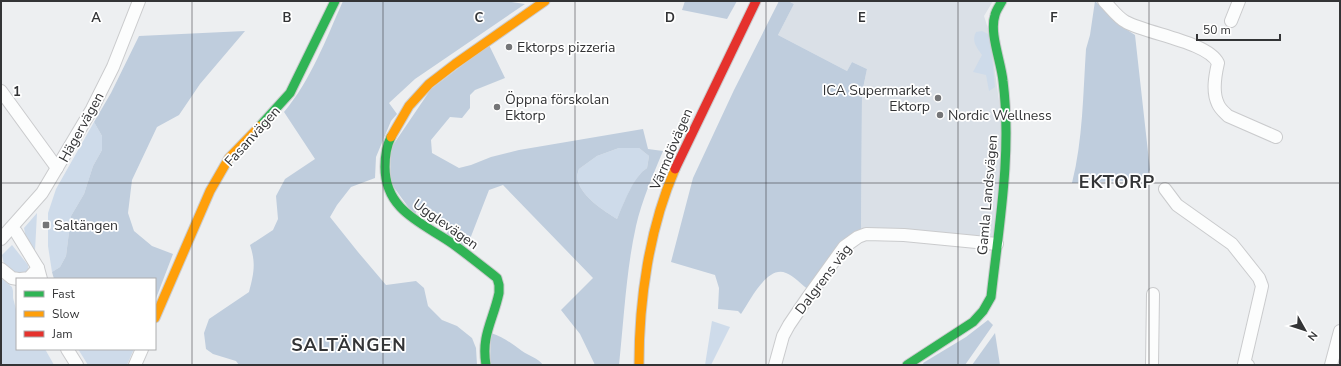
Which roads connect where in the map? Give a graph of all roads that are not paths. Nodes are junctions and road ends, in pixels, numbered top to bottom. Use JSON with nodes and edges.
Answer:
{"nodes":[{"id":1,"x":139,"y":1,"type":"edge"},
{"id":2,"x":335,"y":1,"type":"edge"},
{"id":3,"x":545,"y":1,"type":"edge"},
{"id":4,"x":756,"y":1,"type":"edge"},
{"id":5,"x":1002,"y":1,"type":"edge"},
{"id":6,"x":1104,"y":1,"type":"edge"},
{"id":7,"x":1239,"y":1,"type":"edge"},
{"id":8,"x":1232,"y":21,"type":"dead end"},
{"id":9,"x":1,"y":91,"type":"edge"},
{"id":10,"x":1276,"y":137,"type":"dead end"},
{"id":11,"x":57,"y":168,"type":"junction"},
{"id":12,"x":1165,"y":189,"type":"dead end"},
{"id":13,"x":11,"y":228,"type":"junction"},
{"id":14,"x":1,"y":239,"type":"edge"},
{"id":15,"x":997,"y":244,"type":"junction"},
{"id":16,"x":1,"y":268,"type":"edge"},
{"id":17,"x":39,"y":274,"type":"edge"},
{"id":18,"x":29,"y":278,"type":"edge"},
{"id":19,"x":16,"y":279,"type":"edge"},
{"id":20,"x":1153,"y":294,"type":"dead end"},
{"id":21,"x":156,"y":316,"type":"edge"},
{"id":22,"x":1340,"y":331,"type":"edge"},
{"id":23,"x":68,"y":350,"type":"edge"},
{"id":24,"x":142,"y":350,"type":"edge"},
{"id":25,"x":76,"y":365,"type":"edge"},
{"id":26,"x":135,"y":365,"type":"edge"},
{"id":27,"x":486,"y":365,"type":"edge"},
{"id":28,"x":639,"y":365,"type":"edge"},
{"id":29,"x":775,"y":365,"type":"edge"},
{"id":30,"x":907,"y":365,"type":"edge"},
{"id":31,"x":1152,"y":365,"type":"edge"},
{"id":32,"x":1245,"y":365,"type":"edge"},
{"id":33,"x":1331,"y":365,"type":"edge"}],
"edges":[{"from":1,"to":11,"type":"street","name":"Hägervägen"},
{"from":2,"to":21,"type":"street","name":"Fasanvägen"},
{"from":3,"to":27,"type":"street","name":"Ugglevägen"},
{"from":4,"to":28,"type":"street","name":"Värmdövägen"},
{"from":5,"to":15,"type":"street","name":"Gamla Landsvägen"},
{"from":6,"to":10,"type":"street"},
{"from":7,"to":8,"type":"street"},
{"from":9,"to":11,"type":"street"},
{"from":11,"to":13,"type":"street","name":"Hägervägen"},
{"from":12,"to":32,"type":"street"},
{"from":13,"to":14,"type":"street","name":"Hägervägen"},
{"from":13,"to":17,"type":"street"},
{"from":15,"to":29,"type":"street","name":"Dalgrens väg"},
{"from":15,"to":30,"type":"street","name":"Gamla Landsvägen"},
{"from":16,"to":19,"type":"street"},
{"from":17,"to":18,"type":"street"},
{"from":20,"to":31,"type":"street"},
{"from":22,"to":33,"type":"street"},
{"from":23,"to":25,"type":"street"},
{"from":24,"to":26,"type":"street"}]}
